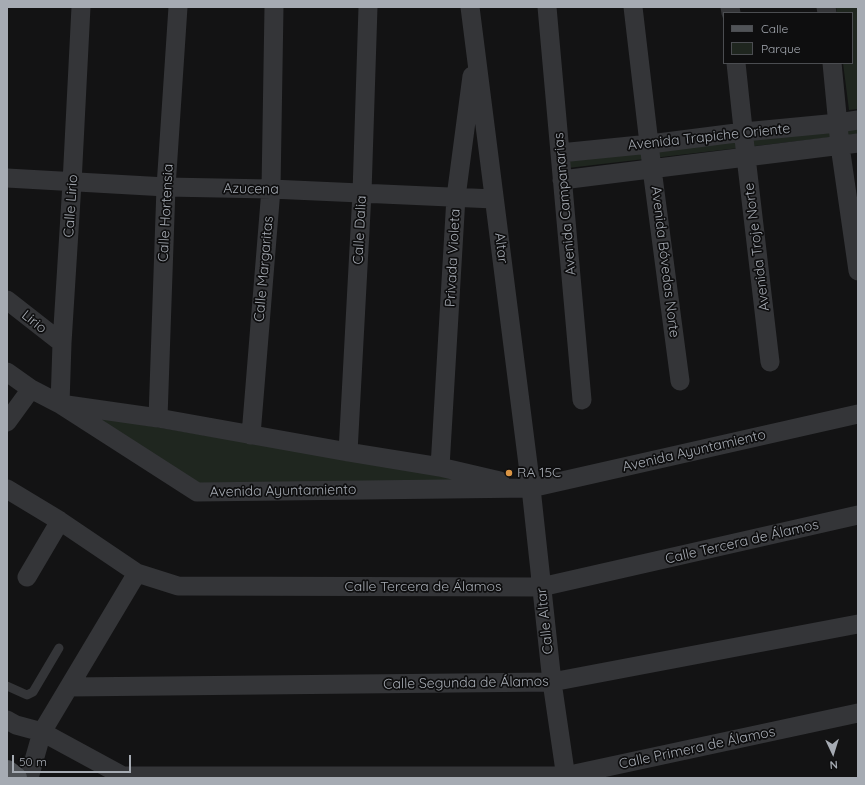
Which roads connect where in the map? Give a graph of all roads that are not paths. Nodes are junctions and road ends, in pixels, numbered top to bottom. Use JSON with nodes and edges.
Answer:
{"nodes":[{"id":1,"x":82,"y":7,"type":"edge"},
{"id":2,"x":178,"y":7,"type":"edge"},
{"id":3,"x":274,"y":7,"type":"edge"},
{"id":4,"x":368,"y":7,"type":"edge"},
{"id":5,"x":470,"y":7,"type":"edge"},
{"id":6,"x":546,"y":7,"type":"edge"},
{"id":7,"x":633,"y":7,"type":"edge"},
{"id":8,"x":476,"y":50,"type":"junction"},
{"id":9,"x":736,"y":64,"type":"edge"},
{"id":10,"x":832,"y":64,"type":"edge"},
{"id":11,"x":858,"y":120,"type":"edge"},
{"id":12,"x":838,"y":123,"type":"junction"},
{"id":13,"x":744,"y":132,"type":"junction"},
{"id":14,"x":650,"y":144,"type":"junction"},
{"id":15,"x":849,"y":144,"type":"edge"},
{"id":16,"x":560,"y":153,"type":"junction"},
{"id":17,"x":746,"y":157,"type":"junction"},
{"id":18,"x":652,"y":169,"type":"junction"},
{"id":19,"x":7,"y":178,"type":"edge"},
{"id":20,"x":562,"y":180,"type":"junction"},
{"id":21,"x":72,"y":183,"type":"junction"},
{"id":22,"x":166,"y":187,"type":"junction"},
{"id":23,"x":271,"y":189,"type":"junction"},
{"id":24,"x":362,"y":192,"type":"junction"},
{"id":25,"x":456,"y":197,"type":"junction"},
{"id":26,"x":494,"y":199,"type":"junction"},
{"id":27,"x":858,"y":271,"type":"edge"},
{"id":28,"x":7,"y":300,"type":"edge"},
{"id":29,"x":62,"y":343,"type":"junction"},
{"id":30,"x":770,"y":362,"type":"dead end"},
{"id":31,"x":7,"y":372,"type":"edge"},
{"id":32,"x":680,"y":381,"type":"dead end"},
{"id":33,"x":31,"y":389,"type":"junction"},
{"id":34,"x":582,"y":400,"type":"dead end"},
{"id":35,"x":60,"y":404,"type":"junction"},
{"id":36,"x":858,"y":414,"type":"edge"},
{"id":37,"x":158,"y":418,"type":"junction"},
{"id":38,"x":7,"y":422,"type":"edge"},
{"id":39,"x":251,"y":435,"type":"junction"},
{"id":40,"x":348,"y":452,"type":"junction"},
{"id":41,"x":440,"y":468,"type":"junction"},
{"id":42,"x":531,"y":488,"type":"junction"},
{"id":43,"x":7,"y":489,"type":"edge"},
{"id":44,"x":858,"y":515,"type":"edge"},
{"id":45,"x":60,"y":521,"type":"junction"},
{"id":46,"x":137,"y":572,"type":"junction"},
{"id":47,"x":27,"y":576,"type":"dead end"},
{"id":48,"x":541,"y":587,"type":"junction"},
{"id":49,"x":858,"y":624,"type":"edge"},
{"id":50,"x":59,"y":648,"type":"dead end"},
{"id":51,"x":552,"y":682,"type":"junction"},
{"id":52,"x":7,"y":686,"type":"edge"},
{"id":53,"x":70,"y":686,"type":"junction"},
{"id":54,"x":858,"y":713,"type":"edge"},
{"id":55,"x":7,"y":720,"type":"edge"},
{"id":56,"x":42,"y":732,"type":"junction"},
{"id":57,"x":7,"y":771,"type":"edge"},
{"id":58,"x":565,"y":777,"type":"edge"},
{"id":59,"x":16,"y":778,"type":"edge"},
{"id":60,"x":29,"y":778,"type":"edge"}],
"edges":[{"from":1,"to":21,"type":"street","name":"Calle Lirio"},
{"from":2,"to":22,"type":"street","name":"Calle Hortensia"},
{"from":3,"to":23,"type":"street","name":"Calle Margaritas"},
{"from":4,"to":24,"type":"street","name":"Calle Dalia"},
{"from":5,"to":8,"type":"street","name":"Altar"},
{"from":6,"to":16,"type":"street","name":"Avenida Campanarias"},
{"from":7,"to":14,"type":"street","name":"Avenida Bóvedas Norte"},
{"from":8,"to":25,"type":"street","name":"Privada Violeta"},
{"from":8,"to":26,"type":"street","name":"Altar"},
{"from":9,"to":13,"type":"street","name":"Avenida Troje Norte"},
{"from":10,"to":12,"type":"street"},
{"from":11,"to":12,"type":"street","name":"Avenida Trapiche Oriente"},
{"from":12,"to":13,"type":"street","name":"Avenida Trapiche Oriente"},
{"from":12,"to":15,"type":"street"},
{"from":13,"to":14,"type":"street","name":"Avenida Trapiche Oriente"},
{"from":13,"to":17,"type":"street","name":"Avenida Troje Norte"},
{"from":14,"to":16,"type":"street","name":"Avenida Trapiche Oriente"},
{"from":14,"to":18,"type":"street","name":"Avenida Bóvedas Norte"},
{"from":15,"to":17,"type":"street","name":"Avenida Trapiche Oriente"},
{"from":15,"to":27,"type":"street"},
{"from":16,"to":20,"type":"street","name":"Avenida Campanarias"},
{"from":17,"to":18,"type":"street","name":"Avenida Trapiche Oriente"},
{"from":17,"to":30,"type":"street","name":"Avenida Troje Norte"},
{"from":18,"to":20,"type":"street","name":"Avenida Trapiche Oriente"},
{"from":18,"to":32,"type":"street","name":"Avenida Bóvedas Norte"},
{"from":19,"to":21,"type":"street","name":"Azucena"},
{"from":20,"to":34,"type":"street","name":"Avenida Campanarias"},
{"from":21,"to":22,"type":"street","name":"Azucena"},
{"from":21,"to":29,"type":"street","name":"Calle Lirio"},
{"from":22,"to":23,"type":"street","name":"Azucena"},
{"from":22,"to":37,"type":"street","name":"Calle Hortensia"},
{"from":23,"to":24,"type":"street","name":"Azucena"},
{"from":23,"to":39,"type":"street","name":"Calle Margaritas"},
{"from":24,"to":25,"type":"street","name":"Azucena"},
{"from":24,"to":40,"type":"street","name":"Calle Dalia"},
{"from":25,"to":26,"type":"street","name":"Azucena"},
{"from":25,"to":41,"type":"street","name":"Privada Violeta"},
{"from":26,"to":42,"type":"street","name":"Altar"},
{"from":28,"to":29,"type":"street","name":"Lirio"},
{"from":29,"to":35,"type":"street","name":"Calle Lirio"},
{"from":31,"to":33,"type":"street","name":"Avenida Ayuntamiento"},
{"from":33,"to":35,"type":"street","name":"Avenida Ayuntamiento"},
{"from":33,"to":38,"type":"street"},
{"from":35,"to":37,"type":"street","name":"Avenida Ayuntamiento"},
{"from":35,"to":42,"type":"street","name":"Avenida Ayuntamiento"},
{"from":36,"to":42,"type":"street","name":"Avenida Ayuntamiento"},
{"from":37,"to":39,"type":"street","name":"Avenida Ayuntamiento"},
{"from":39,"to":40,"type":"street","name":"Avenida Ayuntamiento"},
{"from":40,"to":41,"type":"street","name":"Avenida Ayuntamiento"},
{"from":41,"to":42,"type":"street","name":"Avenida Ayuntamiento"},
{"from":42,"to":48,"type":"street","name":"Calle Altar"},
{"from":43,"to":45,"type":"street","name":"Calle Tercera de Álamos"},
{"from":44,"to":48,"type":"street","name":"Calle Tercera de Álamos"},
{"from":45,"to":46,"type":"street","name":"Calle Tercera de Álamos"},
{"from":45,"to":47,"type":"street"},
{"from":46,"to":48,"type":"street","name":"Calle Tercera de Álamos"},
{"from":46,"to":53,"type":"street"},
{"from":48,"to":51,"type":"street","name":"Calle Altar"},
{"from":49,"to":51,"type":"street","name":"Calle Segunda de Álamos"},
{"from":50,"to":52,"type":"lane"},
{"from":51,"to":53,"type":"street","name":"Calle Segunda de Álamos"},
{"from":51,"to":58,"type":"street","name":"Calle Altar"},
{"from":53,"to":56,"type":"street"},
{"from":54,"to":58,"type":"street","name":"Calle Primera de Álamos"},
{"from":55,"to":56,"type":"street","name":"Calle Primera de Álamos"},
{"from":56,"to":58,"type":"street","name":"Calle Primera de Álamos"},
{"from":56,"to":60,"type":"street"},
{"from":57,"to":59,"type":"main road"}]}
